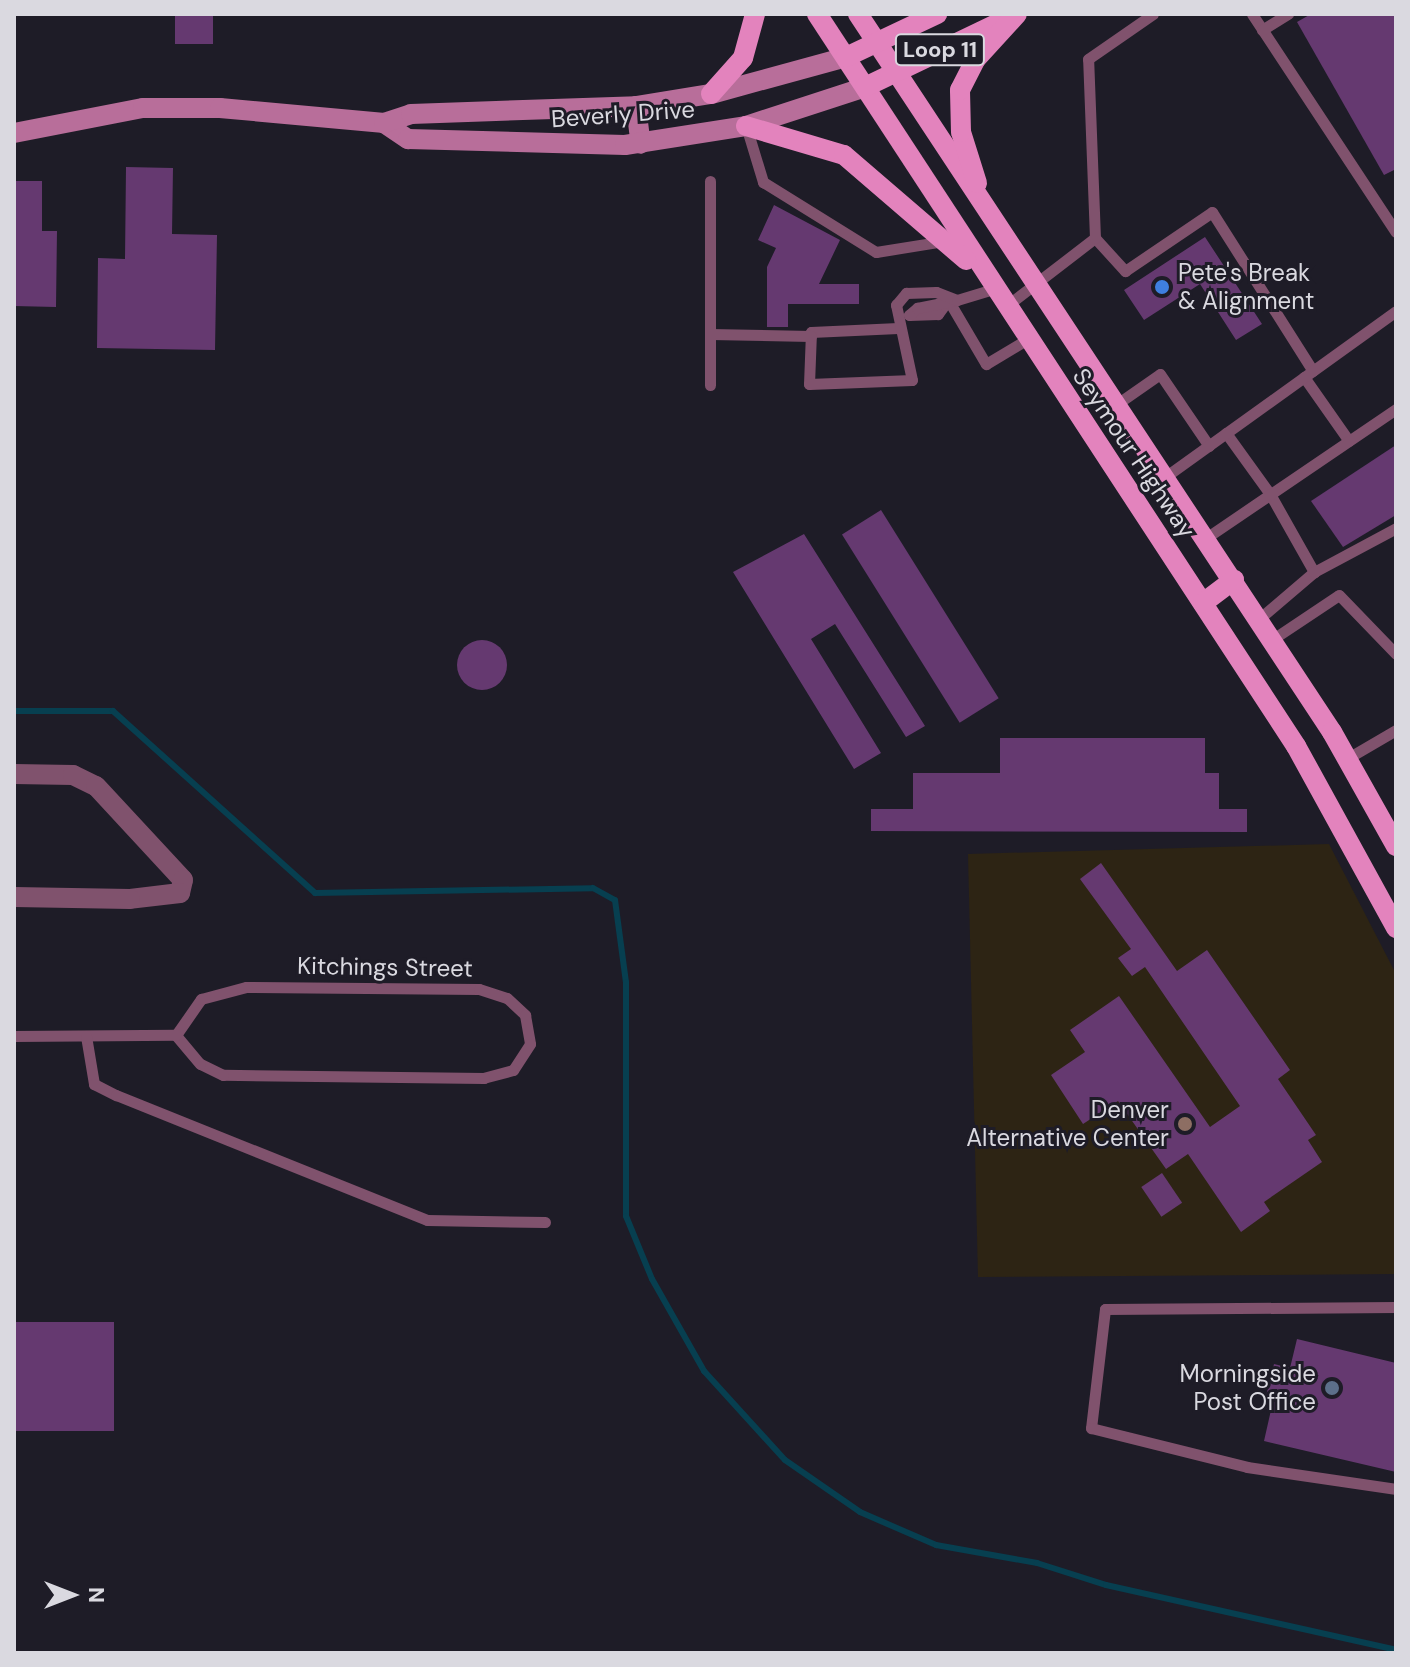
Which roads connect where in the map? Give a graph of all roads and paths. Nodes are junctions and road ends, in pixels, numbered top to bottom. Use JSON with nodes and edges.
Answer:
{"nodes":[{"id":1,"x":755,"y":14,"type":"edge"},
{"id":2,"x":817,"y":14,"type":"edge"},
{"id":3,"x":858,"y":14,"type":"edge"},
{"id":4,"x":937,"y":14,"type":"edge"},
{"id":5,"x":1017,"y":14,"type":"edge"},
{"id":6,"x":1153,"y":14,"type":"edge"},
{"id":7,"x":1252,"y":14,"type":"edge"},
{"id":8,"x":1288,"y":14,"type":"edge"},
{"id":9,"x":1262,"y":30,"type":"junction"},
{"id":10,"x":877,"y":44,"type":"junction"},
{"id":11,"x":846,"y":57,"type":"junction"},
{"id":12,"x":894,"y":71,"type":"junction"},
{"id":13,"x":865,"y":87,"type":"junction"},
{"id":14,"x":711,"y":94,"type":"junction"},
{"id":15,"x":636,"y":106,"type":"junction"},
{"id":16,"x":384,"y":123,"type":"junction"},
{"id":17,"x":746,"y":126,"type":"junction"},
{"id":18,"x":14,"y":133,"type":"edge"},
{"id":19,"x":641,"y":144,"type":"junction"},
{"id":20,"x":710,"y":181,"type":"dead end"},
{"id":21,"x":983,"y":202,"type":"junction"},
{"id":22,"x":1396,"y":232,"type":"edge"},
{"id":23,"x":1095,"y":238,"type":"junction"},
{"id":24,"x":945,"y":241,"type":"junction"},
{"id":25,"x":988,"y":282,"type":"junction"},
{"id":26,"x":1036,"y":282,"type":"junction"},
{"id":27,"x":950,"y":303,"type":"junction"},
{"id":28,"x":1004,"y":307,"type":"junction"},
{"id":29,"x":1396,"y":311,"type":"edge"},
{"id":30,"x":902,"y":320,"type":"junction"},
{"id":31,"x":710,"y":334,"type":"junction"},
{"id":32,"x":811,"y":336,"type":"junction"},
{"id":33,"x":1026,"y":340,"type":"junction"},
{"id":34,"x":1308,"y":374,"type":"junction"},
{"id":35,"x":710,"y":385,"type":"dead end"},
{"id":36,"x":1117,"y":404,"type":"junction"},
{"id":37,"x":1396,"y":409,"type":"edge"},
{"id":38,"x":1226,"y":433,"type":"junction"},
{"id":39,"x":1349,"y":441,"type":"junction"},
{"id":40,"x":1209,"y":446,"type":"junction"},
{"id":41,"x":1165,"y":477,"type":"junction"},
{"id":42,"x":1270,"y":494,"type":"junction"},
{"id":43,"x":1396,"y":528,"type":"edge"},
{"id":44,"x":1206,"y":538,"type":"junction"},
{"id":45,"x":1314,"y":572,"type":"junction"},
{"id":46,"x":1234,"y":580,"type":"junction"},
{"id":47,"x":1203,"y":603,"type":"junction"},
{"id":48,"x":1259,"y":619,"type":"junction"},
{"id":49,"x":1273,"y":639,"type":"junction"},
{"id":50,"x":1396,"y":654,"type":"edge"},
{"id":51,"x":1396,"y":730,"type":"edge"},
{"id":52,"x":1348,"y":758,"type":"junction"},
{"id":53,"x":14,"y":774,"type":"edge"},
{"id":54,"x":1396,"y":846,"type":"edge"},
{"id":55,"x":1396,"y":854,"type":"edge"},
{"id":56,"x":1366,"y":869,"type":"junction"},
{"id":57,"x":14,"y":897,"type":"edge"},
{"id":58,"x":1396,"y":928,"type":"edge"},
{"id":59,"x":176,"y":1035,"type":"junction"},
{"id":60,"x":14,"y":1036,"type":"edge"},
{"id":61,"x":86,"y":1036,"type":"junction"},
{"id":62,"x":545,"y":1222,"type":"dead end"},
{"id":63,"x":1396,"y":1307,"type":"edge"},
{"id":64,"x":1396,"y":1489,"type":"edge"}],
"edges":[{"from":1,"to":14,"type":"main road"},
{"from":2,"to":11,"type":"main road","name":"Seymour Highway"},
{"from":3,"to":10,"type":"main road","name":"Seymour Highway"},
{"from":4,"to":10,"type":"main road","name":"Loop 11","number":"Loop 11"},
{"from":5,"to":12,"type":"main road","name":"Loop 11","number":"Loop 11"},
{"from":5,"to":21,"type":"main road"},
{"from":6,"to":23,"type":"lane"},
{"from":7,"to":9,"type":"lane"},
{"from":8,"to":9,"type":"lane"},
{"from":9,"to":22,"type":"lane"},
{"from":10,"to":11,"type":"main road","name":"Loop 11","number":"Loop 11"},
{"from":10,"to":12,"type":"main road","name":"Seymour Highway"},
{"from":11,"to":13,"type":"main road","name":"Seymour Highway"},
{"from":11,"to":14,"type":"street","name":"Beverly Drive"},
{"from":12,"to":13,"type":"main road","name":"Loop 11","number":"Loop 11"},
{"from":12,"to":21,"type":"main road","name":"Seymour Highway"},
{"from":13,"to":17,"type":"street","name":"Beverly Drive"},
{"from":13,"to":25,"type":"main road","name":"Seymour Highway"},
{"from":14,"to":15,"type":"street","name":"Beverly Drive"},
{"from":15,"to":16,"type":"street","name":"Beverly Drive"},
{"from":15,"to":19,"type":"street"},
{"from":16,"to":18,"type":"street","name":"Beverly Drive"},
{"from":16,"to":19,"type":"street","name":"Beverly Drive"},
{"from":17,"to":19,"type":"street","name":"Beverly Drive"},
{"from":17,"to":24,"type":"main road"},
{"from":17,"to":24,"type":"lane"},
{"from":20,"to":31,"type":"lane"},
{"from":21,"to":26,"type":"main road","name":"Seymour Highway"},
{"from":23,"to":26,"type":"lane"},
{"from":23,"to":34,"type":"lane"},
{"from":24,"to":25,"type":"main road"},
{"from":25,"to":27,"type":"lane"},
{"from":25,"to":28,"type":"main road","name":"Seymour Highway"},
{"from":26,"to":28,"type":"lane"},
{"from":26,"to":36,"type":"main road","name":"Seymour Highway"},
{"from":27,"to":30,"type":"lane"},
{"from":27,"to":30,"type":"lane"},
{"from":27,"to":33,"type":"lane"},
{"from":28,"to":33,"type":"main road","name":"Seymour Highway"},
{"from":29,"to":34,"type":"lane"},
{"from":30,"to":32,"type":"lane"},
{"from":30,"to":32,"type":"lane"},
{"from":31,"to":32,"type":"lane"},
{"from":31,"to":35,"type":"lane"},
{"from":33,"to":47,"type":"main road","name":"Seymour Highway"},
{"from":34,"to":38,"type":"lane"},
{"from":34,"to":39,"type":"lane"},
{"from":36,"to":40,"type":"lane"},
{"from":36,"to":41,"type":"main road","name":"Seymour Highway"},
{"from":37,"to":39,"type":"lane"},
{"from":38,"to":40,"type":"lane"},
{"from":38,"to":42,"type":"lane"},
{"from":39,"to":42,"type":"lane"},
{"from":40,"to":41,"type":"lane"},
{"from":41,"to":44,"type":"main road","name":"Seymour Highway"},
{"from":42,"to":44,"type":"lane"},
{"from":42,"to":45,"type":"lane"},
{"from":43,"to":45,"type":"lane"},
{"from":44,"to":46,"type":"main road","name":"Seymour Highway"},
{"from":45,"to":48,"type":"lane"},
{"from":46,"to":47,"type":"main road"},
{"from":46,"to":48,"type":"main road","name":"Seymour Highway"},
{"from":47,"to":56,"type":"main road","name":"Seymour Highway"},
{"from":48,"to":49,"type":"main road","name":"Seymour Highway"},
{"from":49,"to":50,"type":"lane"},
{"from":49,"to":52,"type":"main road","name":"Seymour Highway"},
{"from":51,"to":52,"type":"lane"},
{"from":52,"to":54,"type":"main road","name":"Seymour Highway"},
{"from":53,"to":57,"type":"street"},
{"from":55,"to":56,"type":"main road"},
{"from":56,"to":58,"type":"main road","name":"Seymour Highway"},
{"from":59,"to":59,"type":"lane","name":"Kitchings Street"},
{"from":59,"to":61,"type":"lane"},
{"from":60,"to":61,"type":"lane"},
{"from":61,"to":62,"type":"lane"},
{"from":63,"to":64,"type":"lane"}]}
